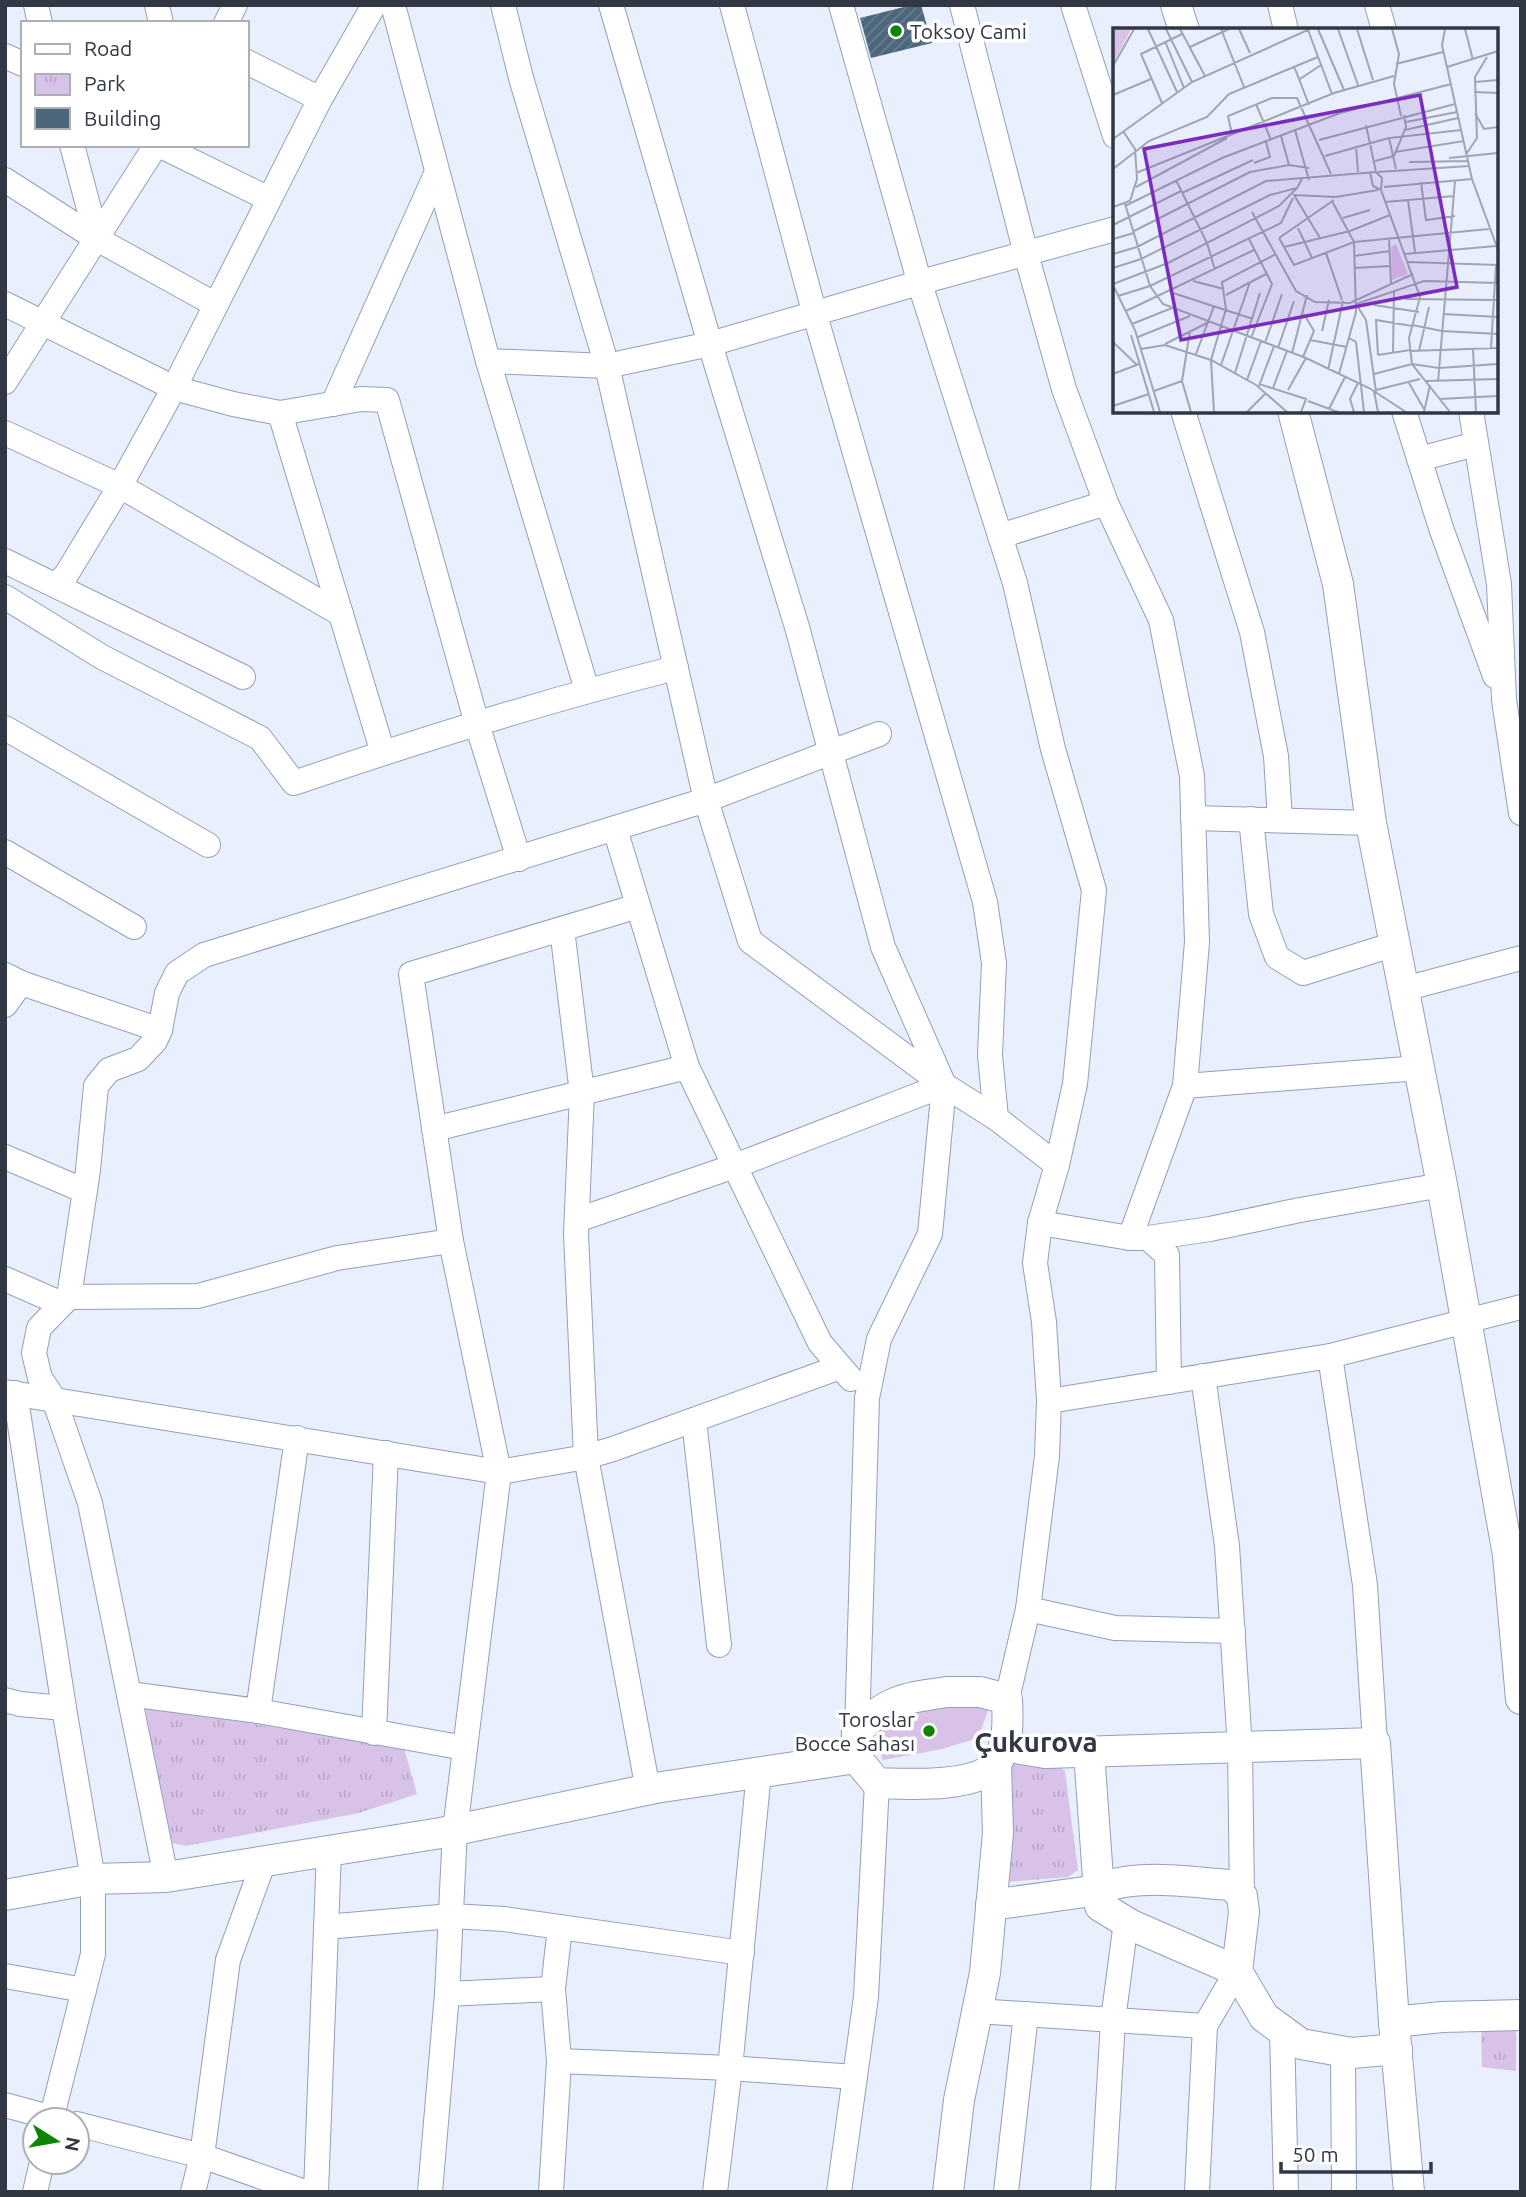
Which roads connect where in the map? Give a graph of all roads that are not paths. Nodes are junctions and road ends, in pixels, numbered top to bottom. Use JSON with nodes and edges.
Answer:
{"nodes":[{"id":1,"x":235,"y":5,"type":"edge"},
{"id":2,"x":374,"y":5,"type":"edge"},
{"id":3,"x":393,"y":5,"type":"edge"},
{"id":4,"x":503,"y":5,"type":"edge"},
{"id":5,"x":611,"y":5,"type":"edge"},
{"id":6,"x":732,"y":5,"type":"edge"},
{"id":7,"x":841,"y":5,"type":"edge"},
{"id":8,"x":962,"y":5,"type":"edge"},
{"id":9,"x":1073,"y":5,"type":"edge"},
{"id":10,"x":1176,"y":5,"type":"edge"},
{"id":11,"x":1280,"y":5,"type":"edge"},
{"id":12,"x":1377,"y":5,"type":"edge"},
{"id":13,"x":227,"y":21,"type":"edge"},
{"id":14,"x":1183,"y":28,"type":"edge"},
{"id":15,"x":1286,"y":28,"type":"edge"},
{"id":16,"x":1383,"y":28,"type":"edge"},
{"id":17,"x":5,"y":56,"type":"edge"},
{"id":18,"x":21,"y":63,"type":"edge"},
{"id":19,"x":248,"y":63,"type":"edge"},
{"id":20,"x":320,"y":99,"type":"junction"},
{"id":21,"x":1113,"y":130,"type":"edge"},
{"id":22,"x":73,"y":147,"type":"edge"},
{"id":23,"x":157,"y":147,"type":"edge"},
{"id":24,"x":162,"y":147,"type":"edge"},
{"id":25,"x":438,"y":172,"type":"junction"},
{"id":26,"x":5,"y":180,"type":"edge"},
{"id":27,"x":269,"y":198,"type":"junction"},
{"id":28,"x":1113,"y":230,"type":"edge"},
{"id":29,"x":97,"y":239,"type":"junction"},
{"id":30,"x":1026,"y":254,"type":"junction"},
{"id":31,"x":920,"y":284,"type":"junction"},
{"id":32,"x":5,"y":304,"type":"edge"},
{"id":33,"x":216,"y":305,"type":"junction"},
{"id":34,"x":815,"y":315,"type":"junction"},
{"id":35,"x":44,"y":324,"type":"junction"},
{"id":36,"x":710,"y":344,"type":"junction"},
{"id":37,"x":488,"y":360,"type":"junction"},
{"id":38,"x":607,"y":366,"type":"junction"},
{"id":39,"x":5,"y":382,"type":"edge"},
{"id":40,"x":174,"y":388,"type":"junction"},
{"id":41,"x":333,"y":404,"type":"junction"},
{"id":42,"x":280,"y":413,"type":"junction"},
{"id":43,"x":1184,"y":413,"type":"edge"},
{"id":44,"x":1294,"y":413,"type":"edge"},
{"id":45,"x":1405,"y":413,"type":"edge"},
{"id":46,"x":1471,"y":413,"type":"edge"},
{"id":47,"x":5,"y":433,"type":"edge"},
{"id":48,"x":1476,"y":444,"type":"junction"},
{"id":49,"x":1419,"y":459,"type":"junction"},
{"id":50,"x":120,"y":486,"type":"junction"},
{"id":51,"x":1106,"y":503,"type":"junction"},
{"id":52,"x":1000,"y":536,"type":"junction"},
{"id":53,"x":5,"y":561,"type":"edge"},
{"id":54,"x":56,"y":585,"type":"junction"},
{"id":55,"x":5,"y":597,"type":"edge"},
{"id":56,"x":341,"y":614,"type":"junction"},
{"id":57,"x":676,"y":668,"type":"junction"},
{"id":58,"x":243,"y":677,"type":"dead end"},
{"id":59,"x":587,"y":690,"type":"junction"},
{"id":60,"x":1512,"y":698,"type":"edge"},
{"id":61,"x":477,"y":724,"type":"junction"},
{"id":62,"x":5,"y":728,"type":"edge"},
{"id":63,"x":879,"y":734,"type":"dead end"},
{"id":64,"x":383,"y":752,"type":"junction"},
{"id":65,"x":831,"y":752,"type":"junction"},
{"id":66,"x":706,"y":800,"type":"junction"},
{"id":67,"x":1521,"y":813,"type":"edge"},
{"id":68,"x":1193,"y":818,"type":"junction"},
{"id":69,"x":1251,"y":819,"type":"junction"},
{"id":70,"x":1280,"y":820,"type":"junction"},
{"id":71,"x":1371,"y":823,"type":"junction"},
{"id":72,"x":615,"y":829,"type":"junction"},
{"id":73,"x":208,"y":845,"type":"dead end"},
{"id":74,"x":5,"y":852,"type":"edge"},
{"id":75,"x":519,"y":859,"type":"junction"},
{"id":76,"x":638,"y":906,"type":"junction"},
{"id":77,"x":134,"y":927,"type":"dead end"},
{"id":78,"x":562,"y":929,"type":"junction"},
{"id":79,"x":1395,"y":944,"type":"junction"},
{"id":80,"x":1521,"y":958,"type":"edge"},
{"id":81,"x":13,"y":979,"type":"edge"},
{"id":82,"x":1404,"y":989,"type":"junction"},
{"id":83,"x":5,"y":1005,"type":"edge"},
{"id":84,"x":160,"y":1030,"type":"junction"},
{"id":85,"x":687,"y":1068,"type":"junction"},
{"id":86,"x":1420,"y":1068,"type":"junction"},
{"id":87,"x":944,"y":1085,"type":"junction"},
{"id":88,"x":1185,"y":1086,"type":"junction"},
{"id":89,"x":582,"y":1093,"type":"junction"},
{"id":90,"x":996,"y":1118,"type":"junction"},
{"id":91,"x":434,"y":1129,"type":"junction"},
{"id":92,"x":5,"y":1157,"type":"edge"},
{"id":93,"x":1057,"y":1165,"type":"junction"},
{"id":94,"x":735,"y":1166,"type":"junction"},
{"id":95,"x":1443,"y":1185,"type":"junction"},
{"id":96,"x":85,"y":1191,"type":"junction"},
{"id":97,"x":577,"y":1220,"type":"junction"},
{"id":98,"x":1040,"y":1223,"type":"junction"},
{"id":99,"x":1139,"y":1238,"type":"junction"},
{"id":100,"x":451,"y":1241,"type":"junction"},
{"id":101,"x":5,"y":1279,"type":"edge"},
{"id":102,"x":65,"y":1301,"type":"junction"},
{"id":103,"x":1521,"y":1307,"type":"edge"},
{"id":104,"x":1466,"y":1320,"type":"junction"},
{"id":105,"x":1330,"y":1356,"type":"junction"},
{"id":106,"x":840,"y":1367,"type":"junction"},
{"id":107,"x":1203,"y":1377,"type":"junction"},
{"id":108,"x":1169,"y":1382,"type":"junction"},
{"id":109,"x":9,"y":1394,"type":"edge"},
{"id":110,"x":54,"y":1398,"type":"junction"},
{"id":111,"x":867,"y":1398,"type":"junction"},
{"id":112,"x":1049,"y":1401,"type":"junction"},
{"id":113,"x":695,"y":1420,"type":"junction"},
{"id":114,"x":297,"y":1438,"type":"junction"},
{"id":115,"x":386,"y":1453,"type":"junction"},
{"id":116,"x":586,"y":1457,"type":"junction"},
{"id":117,"x":499,"y":1472,"type":"junction"},
{"id":118,"x":1514,"y":1554,"type":"edge"},
{"id":119,"x":1028,"y":1609,"type":"junction"},
{"id":120,"x":1233,"y":1631,"type":"junction"},
{"id":121,"x":719,"y":1645,"type":"dead end"},
{"id":122,"x":129,"y":1694,"type":"junction"},
{"id":123,"x":1007,"y":1699,"type":"junction"},
{"id":124,"x":1521,"y":1699,"type":"edge"},
{"id":125,"x":5,"y":1700,"type":"edge"},
{"id":126,"x":64,"y":1708,"type":"junction"},
{"id":127,"x":258,"y":1711,"type":"junction"},
{"id":128,"x":374,"y":1733,"type":"junction"},
{"id":129,"x":1375,"y":1743,"type":"junction"},
{"id":130,"x":856,"y":1744,"type":"junction"},
{"id":131,"x":465,"y":1748,"type":"junction"},
{"id":132,"x":1240,"y":1748,"type":"junction"},
{"id":133,"x":1089,"y":1752,"type":"junction"},
{"id":134,"x":1000,"y":1755,"type":"junction"},
{"id":135,"x":760,"y":1772,"type":"junction"},
{"id":136,"x":877,"y":1783,"type":"junction"},
{"id":137,"x":648,"y":1790,"type":"junction"},
{"id":138,"x":455,"y":1830,"type":"junction"},
{"id":139,"x":329,"y":1851,"type":"junction"},
{"id":140,"x":264,"y":1861,"type":"junction"},
{"id":141,"x":166,"y":1877,"type":"junction"},
{"id":142,"x":93,"y":1879,"type":"junction"},
{"id":143,"x":1099,"y":1891,"type":"junction"},
{"id":144,"x":5,"y":1895,"type":"edge"},
{"id":145,"x":1242,"y":1896,"type":"junction"},
{"id":146,"x":991,"y":1905,"type":"junction"},
{"id":147,"x":450,"y":1916,"type":"junction"},
{"id":148,"x":1125,"y":1922,"type":"junction"},
{"id":149,"x":326,"y":1927,"type":"junction"},
{"id":150,"x":560,"y":1927,"type":"junction"},
{"id":151,"x":742,"y":1953,"type":"junction"},
{"id":152,"x":1237,"y":1971,"type":"junction"},
{"id":153,"x":5,"y":1976,"type":"edge"},
{"id":154,"x":552,"y":1989,"type":"junction"},
{"id":155,"x":84,"y":1990,"type":"junction"},
{"id":156,"x":447,"y":1994,"type":"junction"},
{"id":157,"x":978,"y":2011,"type":"junction"},
{"id":158,"x":1026,"y":2014,"type":"junction"},
{"id":159,"x":1521,"y":2015,"type":"edge"},
{"id":160,"x":1113,"y":2020,"type":"junction"},
{"id":161,"x":1205,"y":2026,"type":"junction"},
{"id":162,"x":1282,"y":2031,"type":"junction"},
{"id":163,"x":1395,"y":2035,"type":"junction"},
{"id":164,"x":1343,"y":2052,"type":"junction"},
{"id":165,"x":559,"y":2061,"type":"junction"},
{"id":166,"x":730,"y":2068,"type":"junction"},
{"id":167,"x":855,"y":2077,"type":"junction"},
{"id":168,"x":57,"y":2106,"type":"edge"},
{"id":169,"x":91,"y":2128,"type":"edge"},
{"id":170,"x":202,"y":2156,"type":"junction"},
{"id":171,"x":193,"y":2192,"type":"edge"},
{"id":172,"x":305,"y":2192,"type":"edge"},
{"id":173,"x":316,"y":2192,"type":"edge"},
{"id":174,"x":430,"y":2192,"type":"edge"},
{"id":175,"x":551,"y":2192,"type":"edge"},
{"id":176,"x":715,"y":2192,"type":"edge"},
{"id":177,"x":839,"y":2192,"type":"edge"},
{"id":178,"x":948,"y":2192,"type":"edge"},
{"id":179,"x":1006,"y":2192,"type":"edge"},
{"id":180,"x":1104,"y":2192,"type":"edge"},
{"id":181,"x":1197,"y":2192,"type":"edge"},
{"id":182,"x":1286,"y":2192,"type":"edge"},
{"id":183,"x":1344,"y":2192,"type":"edge"},
{"id":184,"x":1409,"y":2192,"type":"edge"}],
"edges":[{"from":1,"to":13,"type":"street"},
{"from":2,"to":20,"type":"street"},
{"from":3,"to":25,"type":"street"},
{"from":4,"to":38,"type":"street"},
{"from":5,"to":36,"type":"street"},
{"from":6,"to":34,"type":"street"},
{"from":7,"to":31,"type":"street"},
{"from":8,"to":30,"type":"street"},
{"from":9,"to":21,"type":"street"},
{"from":10,"to":14,"type":"street"},
{"from":11,"to":15,"type":"street"},
{"from":12,"to":16,"type":"street"},
{"from":17,"to":18,"type":"street"},
{"from":19,"to":20,"type":"street"},
{"from":20,"to":27,"type":"street"},
{"from":22,"to":29,"type":"street"},
{"from":23,"to":29,"type":"street"},
{"from":24,"to":27,"type":"street"},
{"from":25,"to":37,"type":"street"},
{"from":25,"to":41,"type":"street"},
{"from":26,"to":29,"type":"street"},
{"from":27,"to":33,"type":"street"},
{"from":28,"to":30,"type":"street"},
{"from":29,"to":33,"type":"street"},
{"from":29,"to":35,"type":"street"},
{"from":30,"to":31,"type":"street"},
{"from":30,"to":51,"type":"street"},
{"from":31,"to":34,"type":"street"},
{"from":31,"to":52,"type":"street"},
{"from":32,"to":35,"type":"street"},
{"from":33,"to":40,"type":"street"},
{"from":34,"to":36,"type":"street"},
{"from":34,"to":90,"type":"street"},
{"from":35,"to":39,"type":"street"},
{"from":35,"to":40,"type":"street"},
{"from":36,"to":38,"type":"street"},
{"from":36,"to":65,"type":"street"},
{"from":37,"to":38,"type":"street"},
{"from":37,"to":59,"type":"street"},
{"from":38,"to":57,"type":"street"},
{"from":40,"to":42,"type":"street"},
{"from":40,"to":50,"type":"street"},
{"from":41,"to":42,"type":"street"},
{"from":41,"to":61,"type":"street"},
{"from":42,"to":56,"type":"street"},
{"from":43,"to":70,"type":"street"},
{"from":44,"to":71,"type":"street"},
{"from":45,"to":49,"type":"street"},
{"from":46,"to":48,"type":"street"},
{"from":47,"to":50,"type":"street"},
{"from":48,"to":49,"type":"street"},
{"from":48,"to":60,"type":"street"},
{"from":49,"to":60,"type":"street"},
{"from":50,"to":54,"type":"street"},
{"from":50,"to":56,"type":"street"},
{"from":51,"to":52,"type":"street"},
{"from":51,"to":68,"type":"street"},
{"from":52,"to":93,"type":"street"},
{"from":53,"to":54,"type":"street"},
{"from":54,"to":58,"type":"street"},
{"from":55,"to":64,"type":"street"},
{"from":56,"to":64,"type":"street"},
{"from":57,"to":59,"type":"street"},
{"from":57,"to":66,"type":"street"},
{"from":59,"to":61,"type":"street"},
{"from":60,"to":67,"type":"street"},
{"from":61,"to":64,"type":"street"},
{"from":61,"to":75,"type":"street"},
{"from":62,"to":73,"type":"street"},
{"from":63,"to":65,"type":"street"},
{"from":65,"to":66,"type":"street"},
{"from":65,"to":87,"type":"street"},
{"from":66,"to":72,"type":"street"},
{"from":66,"to":87,"type":"street"},
{"from":68,"to":69,"type":"street"},
{"from":68,"to":88,"type":"street"},
{"from":69,"to":70,"type":"street"},
{"from":69,"to":79,"type":"street"},
{"from":70,"to":71,"type":"street"},
{"from":71,"to":79,"type":"street"},
{"from":72,"to":75,"type":"street"},
{"from":72,"to":76,"type":"street"},
{"from":74,"to":77,"type":"street"},
{"from":75,"to":84,"type":"street"},
{"from":76,"to":78,"type":"street"},
{"from":76,"to":85,"type":"street"},
{"from":78,"to":89,"type":"street"},
{"from":78,"to":91,"type":"street"},
{"from":79,"to":82,"type":"street"},
{"from":80,"to":82,"type":"street"},
{"from":81,"to":83,"type":"street"},
{"from":81,"to":84,"type":"street"},
{"from":82,"to":86,"type":"street"},
{"from":84,"to":96,"type":"street"},
{"from":85,"to":89,"type":"street"},
{"from":85,"to":94,"type":"street"},
{"from":86,"to":88,"type":"street"},
{"from":86,"to":95,"type":"street"},
{"from":87,"to":90,"type":"street"},
{"from":87,"to":94,"type":"street"},
{"from":87,"to":111,"type":"street"},
{"from":88,"to":99,"type":"street"},
{"from":89,"to":91,"type":"street"},
{"from":89,"to":97,"type":"street"},
{"from":90,"to":93,"type":"street"},
{"from":91,"to":100,"type":"street"},
{"from":92,"to":96,"type":"street"},
{"from":93,"to":98,"type":"street"},
{"from":94,"to":97,"type":"street"},
{"from":94,"to":106,"type":"street"},
{"from":95,"to":99,"type":"street"},
{"from":95,"to":104,"type":"street"},
{"from":96,"to":102,"type":"street"},
{"from":97,"to":116,"type":"street"},
{"from":98,"to":99,"type":"street"},
{"from":98,"to":112,"type":"street"},
{"from":99,"to":108,"type":"street"},
{"from":100,"to":102,"type":"street"},
{"from":100,"to":117,"type":"street"},
{"from":101,"to":102,"type":"street"},
{"from":102,"to":110,"type":"street"},
{"from":103,"to":104,"type":"street"},
{"from":104,"to":105,"type":"street"},
{"from":104,"to":118,"type":"street"},
{"from":105,"to":107,"type":"street"},
{"from":105,"to":129,"type":"street"},
{"from":106,"to":111,"type":"street"},
{"from":106,"to":113,"type":"street"},
{"from":107,"to":108,"type":"street"},
{"from":107,"to":120,"type":"street"},
{"from":108,"to":112,"type":"street"},
{"from":109,"to":110,"type":"street"},
{"from":109,"to":126,"type":"street"},
{"from":110,"to":114,"type":"street"},
{"from":110,"to":122,"type":"street"},
{"from":111,"to":130,"type":"street"},
{"from":112,"to":119,"type":"street"},
{"from":113,"to":116,"type":"street"},
{"from":113,"to":121,"type":"street"},
{"from":114,"to":115,"type":"street"},
{"from":114,"to":127,"type":"street"},
{"from":115,"to":117,"type":"street"},
{"from":115,"to":128,"type":"street"},
{"from":116,"to":117,"type":"street"},
{"from":116,"to":137,"type":"street"},
{"from":117,"to":131,"type":"street"},
{"from":118,"to":124,"type":"street"},
{"from":119,"to":120,"type":"street"},
{"from":119,"to":123,"type":"street"},
{"from":120,"to":132,"type":"street"},
{"from":122,"to":127,"type":"street"},
{"from":122,"to":141,"type":"street"},
{"from":123,"to":130,"type":"street"},
{"from":123,"to":134,"type":"street"},
{"from":125,"to":126,"type":"street"},
{"from":126,"to":142,"type":"street"},
{"from":127,"to":128,"type":"street"},
{"from":128,"to":131,"type":"street"},
{"from":129,"to":132,"type":"street"},
{"from":129,"to":163,"type":"street"},
{"from":130,"to":135,"type":"street"},
{"from":130,"to":136,"type":"street"},
{"from":131,"to":138,"type":"street"},
{"from":132,"to":133,"type":"street"},
{"from":132,"to":145,"type":"street"},
{"from":133,"to":134,"type":"street"},
{"from":133,"to":143,"type":"street"},
{"from":134,"to":136,"type":"street"},
{"from":134,"to":146,"type":"street"},
{"from":135,"to":137,"type":"street"},
{"from":135,"to":151,"type":"street"},
{"from":136,"to":167,"type":"street"},
{"from":137,"to":138,"type":"street"},
{"from":138,"to":139,"type":"street"},
{"from":138,"to":147,"type":"street"},
{"from":139,"to":140,"type":"street"},
{"from":139,"to":149,"type":"street"},
{"from":140,"to":141,"type":"street"},
{"from":140,"to":170,"type":"street"},
{"from":141,"to":142,"type":"street"},
{"from":142,"to":144,"type":"street"},
{"from":142,"to":155,"type":"street"},
{"from":143,"to":145,"type":"street"},
{"from":143,"to":146,"type":"street"},
{"from":143,"to":148,"type":"street"},
{"from":145,"to":152,"type":"street"},
{"from":146,"to":157,"type":"street"},
{"from":147,"to":149,"type":"street"},
{"from":147,"to":150,"type":"street"},
{"from":147,"to":156,"type":"street"},
{"from":148,"to":152,"type":"street"},
{"from":148,"to":160,"type":"street"},
{"from":149,"to":173,"type":"street"},
{"from":150,"to":151,"type":"street"},
{"from":150,"to":154,"type":"street"},
{"from":151,"to":166,"type":"street"},
{"from":152,"to":161,"type":"street"},
{"from":152,"to":162,"type":"street"},
{"from":153,"to":155,"type":"street"},
{"from":154,"to":156,"type":"street"},
{"from":154,"to":165,"type":"street"},
{"from":155,"to":168,"type":"street"},
{"from":156,"to":174,"type":"street"},
{"from":157,"to":158,"type":"street"},
{"from":157,"to":178,"type":"street"},
{"from":158,"to":160,"type":"street"},
{"from":158,"to":179,"type":"street"},
{"from":159,"to":163,"type":"street"},
{"from":160,"to":161,"type":"street"},
{"from":160,"to":180,"type":"street"},
{"from":161,"to":181,"type":"street"},
{"from":162,"to":164,"type":"street"},
{"from":162,"to":182,"type":"street"},
{"from":163,"to":164,"type":"street"},
{"from":163,"to":184,"type":"street"},
{"from":164,"to":183,"type":"street"},
{"from":165,"to":166,"type":"street"},
{"from":165,"to":175,"type":"street"},
{"from":166,"to":167,"type":"street"},
{"from":166,"to":176,"type":"street"},
{"from":167,"to":177,"type":"street"},
{"from":169,"to":170,"type":"street"},
{"from":170,"to":171,"type":"street"},
{"from":170,"to":172,"type":"street"}]}
